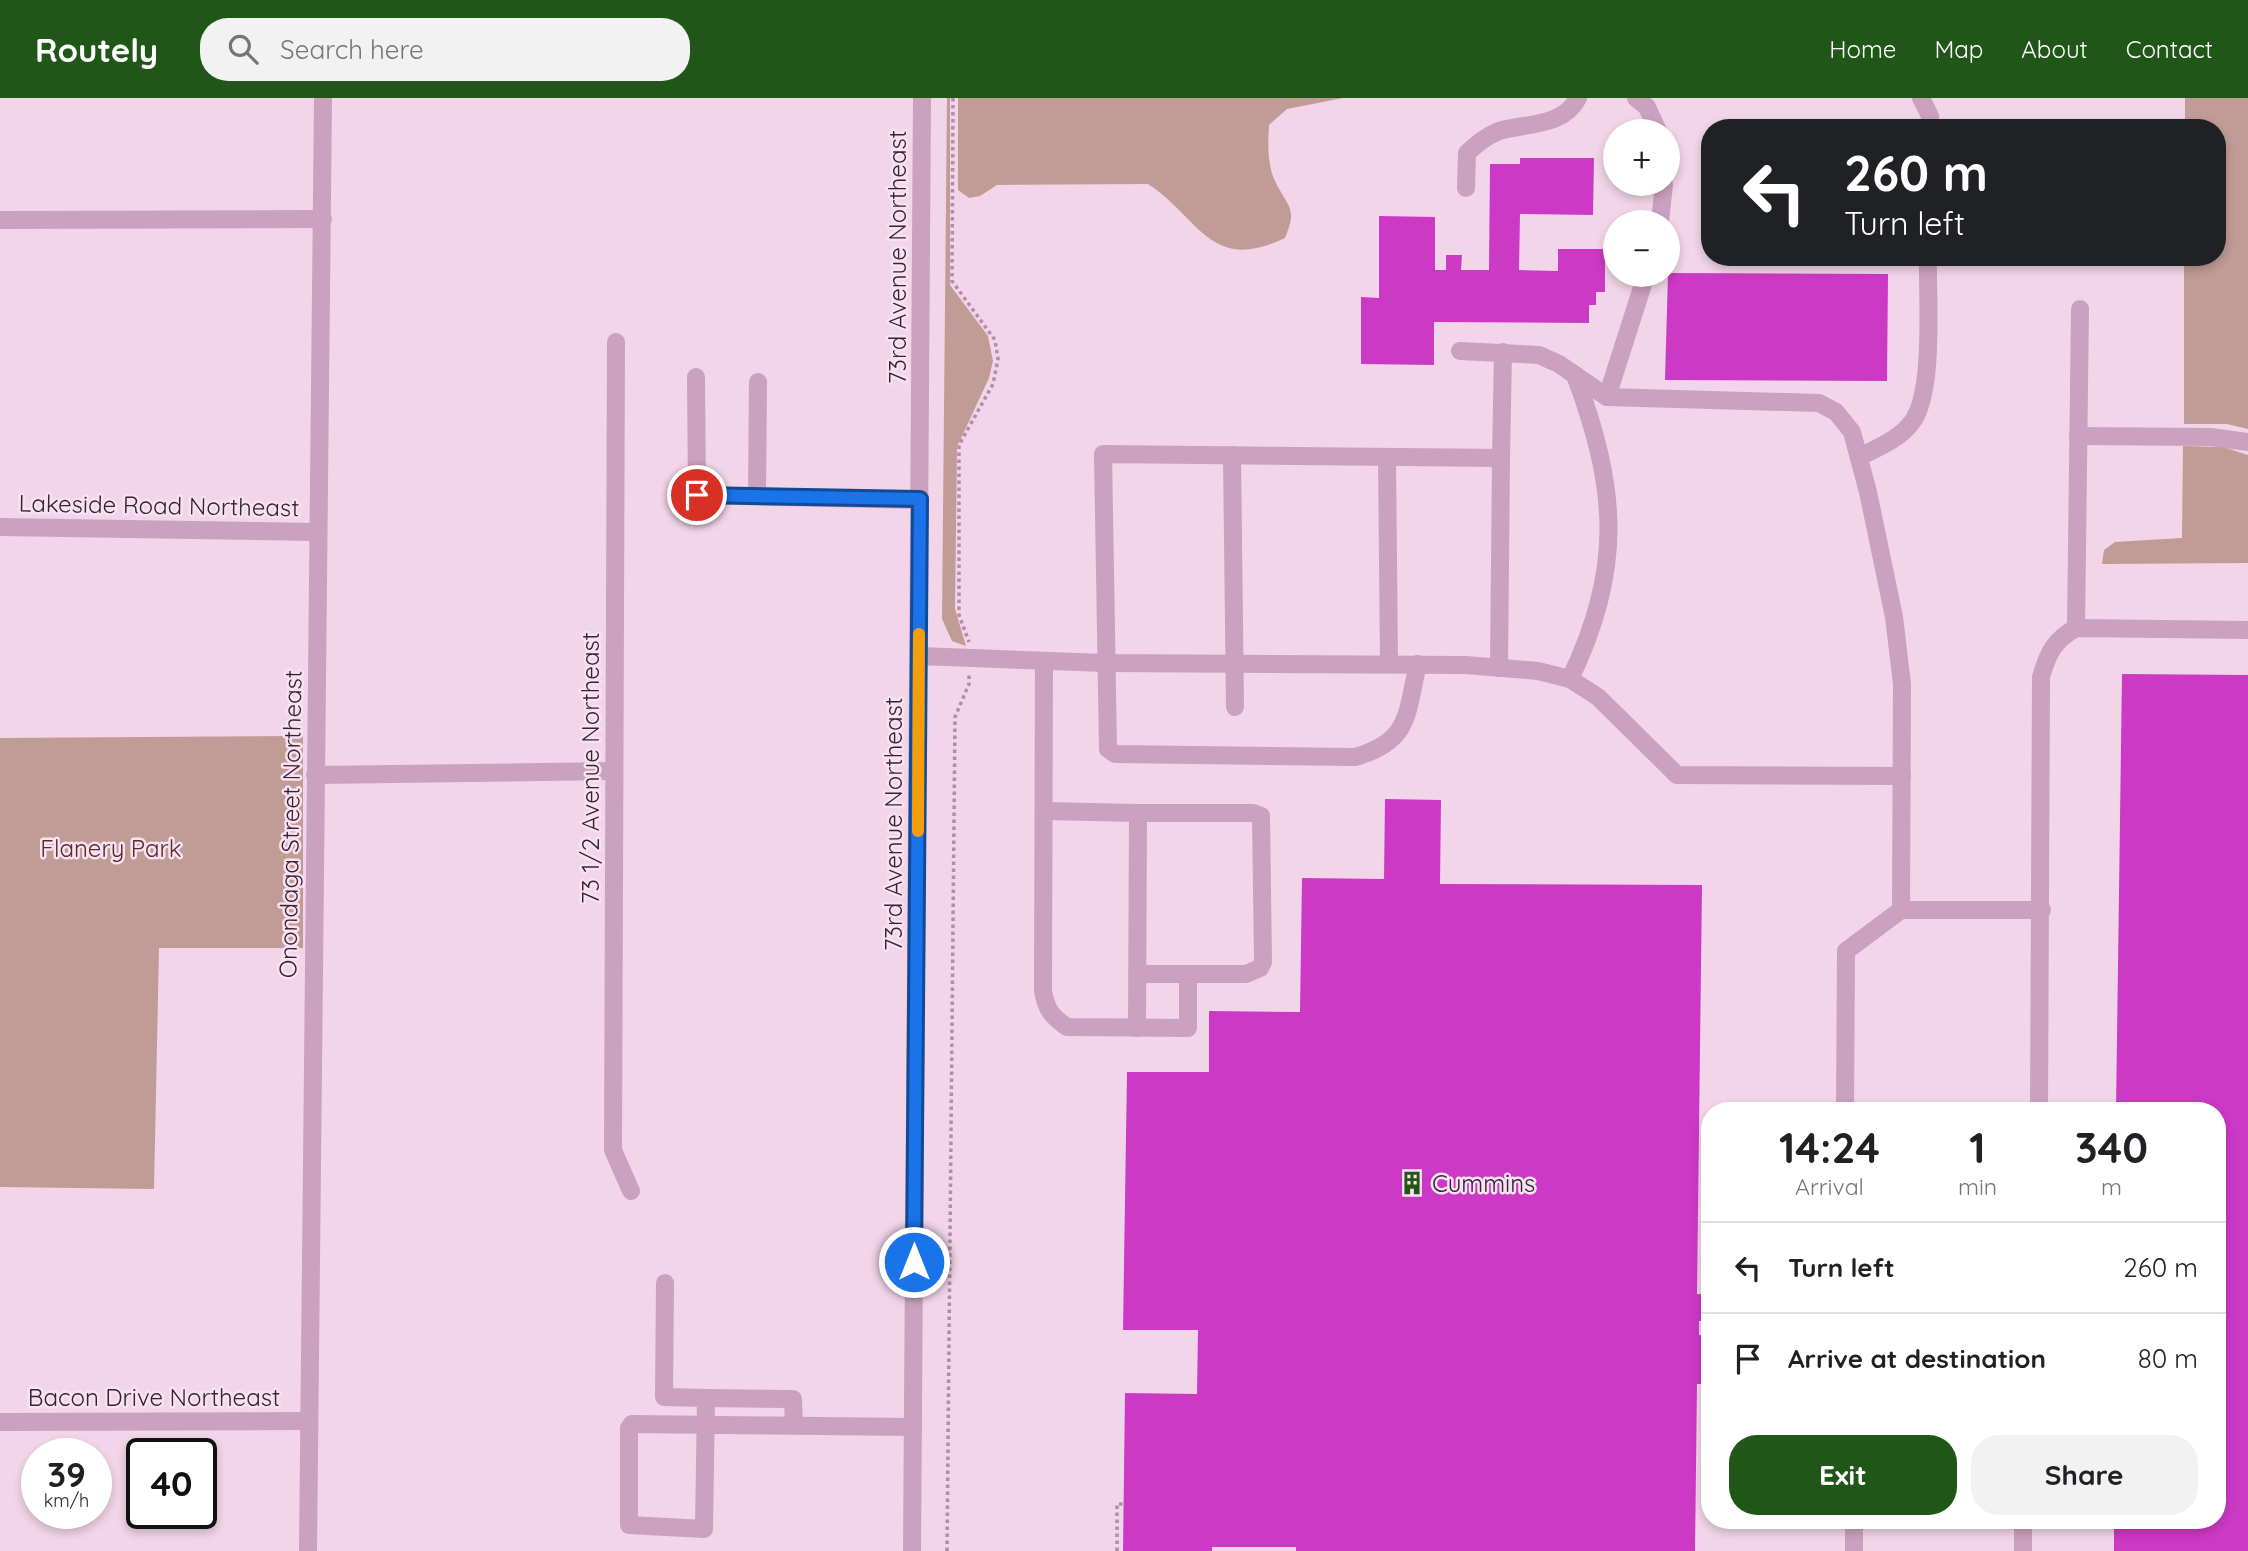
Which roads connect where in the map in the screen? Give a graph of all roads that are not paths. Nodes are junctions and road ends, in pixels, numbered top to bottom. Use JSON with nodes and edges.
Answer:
{"nodes":[{"id":1,"x":323,"y":98,"type":"edge"},
{"id":2,"x":922,"y":98,"type":"edge"},
{"id":3,"x":1578,"y":98,"type":"edge"},
{"id":4,"x":1636,"y":98,"type":"edge"},
{"id":5,"x":1921,"y":98,"type":"edge"},
{"id":6,"x":1652,"y":119,"type":"edge"},
{"id":7,"x":1930,"y":119,"type":"edge"},
{"id":8,"x":1466,"y":188,"type":"dead end"},
{"id":9,"x":323,"y":219,"type":"junction"},
{"id":10,"x":0,"y":220,"type":"edge"},
{"id":11,"x":1928,"y":266,"type":"edge"},
{"id":12,"x":1642,"y":287,"type":"edge"},
{"id":13,"x":2080,"y":309,"type":"dead end"},
{"id":14,"x":616,"y":342,"type":"dead end"},
{"id":15,"x":1460,"y":351,"type":"dead end"},
{"id":16,"x":1503,"y":352,"type":"junction"},
{"id":17,"x":1576,"y":375,"type":"junction"},
{"id":18,"x":696,"y":377,"type":"dead end"},
{"id":19,"x":758,"y":382,"type":"dead end"},
{"id":20,"x":1607,"y":397,"type":"junction"},
{"id":21,"x":2078,"y":436,"type":"junction"},
{"id":22,"x":2248,"y":442,"type":"edge"},
{"id":23,"x":1232,"y":455,"type":"junction"},
{"id":24,"x":1387,"y":457,"type":"junction"},
{"id":25,"x":1859,"y":457,"type":"junction"},
{"id":26,"x":1501,"y":458,"type":"junction"},
{"id":27,"x":757,"y":496,"type":"junction"},
{"id":28,"x":920,"y":499,"type":"junction"},
{"id":29,"x":0,"y":527,"type":"edge"},
{"id":30,"x":317,"y":532,"type":"junction"},
{"id":31,"x":2076,"y":628,"type":"junction"},
{"id":32,"x":2248,"y":630,"type":"edge"},
{"id":33,"x":919,"y":656,"type":"junction"},
{"id":34,"x":1044,"y":661,"type":"junction"},
{"id":35,"x":1105,"y":663,"type":"junction"},
{"id":36,"x":1234,"y":664,"type":"junction"},
{"id":37,"x":1389,"y":664,"type":"junction"},
{"id":38,"x":1418,"y":664,"type":"junction"},
{"id":39,"x":1499,"y":668,"type":"junction"},
{"id":40,"x":1570,"y":679,"type":"junction"},
{"id":41,"x":1235,"y":707,"type":"dead end"},
{"id":42,"x":614,"y":771,"type":"junction"},
{"id":43,"x":315,"y":775,"type":"junction"},
{"id":44,"x":1902,"y":776,"type":"junction"},
{"id":45,"x":1044,"y":811,"type":"junction"},
{"id":46,"x":1138,"y":813,"type":"junction"},
{"id":47,"x":1900,"y":910,"type":"junction"},
{"id":48,"x":2042,"y":910,"type":"junction"},
{"id":49,"x":1136,"y":974,"type":"junction"},
{"id":50,"x":1188,"y":974,"type":"junction"},
{"id":51,"x":1137,"y":1028,"type":"junction"},
{"id":52,"x":1845,"y":1102,"type":"edge"},
{"id":53,"x":2039,"y":1102,"type":"edge"},
{"id":54,"x":631,"y":1191,"type":"dead end"},
{"id":55,"x":665,"y":1283,"type":"dead end"},
{"id":56,"x":706,"y":1398,"type":"junction"},
{"id":57,"x":309,"y":1420,"type":"junction"},
{"id":58,"x":0,"y":1422,"type":"edge"},
{"id":59,"x":705,"y":1425,"type":"junction"},
{"id":60,"x":794,"y":1425,"type":"junction"},
{"id":61,"x":913,"y":1427,"type":"junction"},
{"id":62,"x":1854,"y":1529,"type":"edge"},
{"id":63,"x":2023,"y":1529,"type":"edge"},
{"id":64,"x":308,"y":1551,"type":"edge"},
{"id":65,"x":912,"y":1551,"type":"edge"},
{"id":66,"x":1854,"y":1551,"type":"edge"},
{"id":67,"x":2023,"y":1551,"type":"edge"}],
"edges":[{"from":1,"to":9,"type":"street","name":"Onondaga Street Northeast"},
{"from":2,"to":28,"type":"street","name":"73rd Avenue Northeast"},
{"from":3,"to":8,"type":"street"},
{"from":4,"to":6,"type":"street"},
{"from":5,"to":7,"type":"street"},
{"from":9,"to":10,"type":"street"},
{"from":9,"to":30,"type":"street","name":"Onondaga Street Northeast"},
{"from":11,"to":25,"type":"street"},
{"from":12,"to":20,"type":"street"},
{"from":13,"to":21,"type":"street"},
{"from":14,"to":42,"type":"street","name":"73 1/2 Avenue Northeast"},
{"from":15,"to":16,"type":"street"},
{"from":16,"to":17,"type":"street"},
{"from":16,"to":26,"type":"street"},
{"from":17,"to":20,"type":"street"},
{"from":17,"to":40,"type":"street"},
{"from":18,"to":27,"type":"street"},
{"from":19,"to":27,"type":"street"},
{"from":20,"to":25,"type":"street"},
{"from":21,"to":22,"type":"street"},
{"from":21,"to":31,"type":"street"},
{"from":23,"to":24,"type":"street"},
{"from":23,"to":35,"type":"street"},
{"from":23,"to":36,"type":"street"},
{"from":24,"to":26,"type":"street"},
{"from":24,"to":37,"type":"street"},
{"from":25,"to":44,"type":"street"},
{"from":26,"to":39,"type":"street"},
{"from":27,"to":28,"type":"street"},
{"from":28,"to":33,"type":"street","name":"73rd Avenue Northeast"},
{"from":29,"to":30,"type":"street","name":"Lakeside Road Northeast"},
{"from":30,"to":43,"type":"street","name":"Onondaga Street Northeast"},
{"from":31,"to":32,"type":"street"},
{"from":31,"to":48,"type":"street"},
{"from":33,"to":34,"type":"street"},
{"from":33,"to":61,"type":"street","name":"73rd Avenue Northeast"},
{"from":34,"to":35,"type":"street"},
{"from":34,"to":45,"type":"street"},
{"from":35,"to":36,"type":"street"},
{"from":35,"to":38,"type":"street"},
{"from":36,"to":37,"type":"street"},
{"from":36,"to":41,"type":"street"},
{"from":37,"to":38,"type":"street"},
{"from":38,"to":39,"type":"street"},
{"from":39,"to":40,"type":"street"},
{"from":40,"to":44,"type":"street"},
{"from":42,"to":43,"type":"street"},
{"from":42,"to":54,"type":"street","name":"73 1/2 Avenue Northeast"},
{"from":43,"to":57,"type":"street","name":"Onondaga Street Northeast"},
{"from":44,"to":47,"type":"street"},
{"from":45,"to":46,"type":"street"},
{"from":45,"to":51,"type":"street"},
{"from":46,"to":49,"type":"street"},
{"from":46,"to":50,"type":"street"},
{"from":47,"to":48,"type":"street"},
{"from":47,"to":52,"type":"street"},
{"from":48,"to":53,"type":"street"},
{"from":49,"to":50,"type":"street"},
{"from":49,"to":51,"type":"street"},
{"from":50,"to":51,"type":"street"},
{"from":55,"to":56,"type":"street"},
{"from":56,"to":59,"type":"street"},
{"from":56,"to":60,"type":"street"},
{"from":57,"to":58,"type":"street","name":"Bacon Drive Northeast"},
{"from":57,"to":64,"type":"street","name":"Onondaga Street Northeast"},
{"from":59,"to":59,"type":"street"},
{"from":59,"to":60,"type":"street"},
{"from":60,"to":61,"type":"street"},
{"from":61,"to":65,"type":"street","name":"73rd Avenue Northeast"},
{"from":62,"to":66,"type":"street"},
{"from":63,"to":67,"type":"street"}]}
